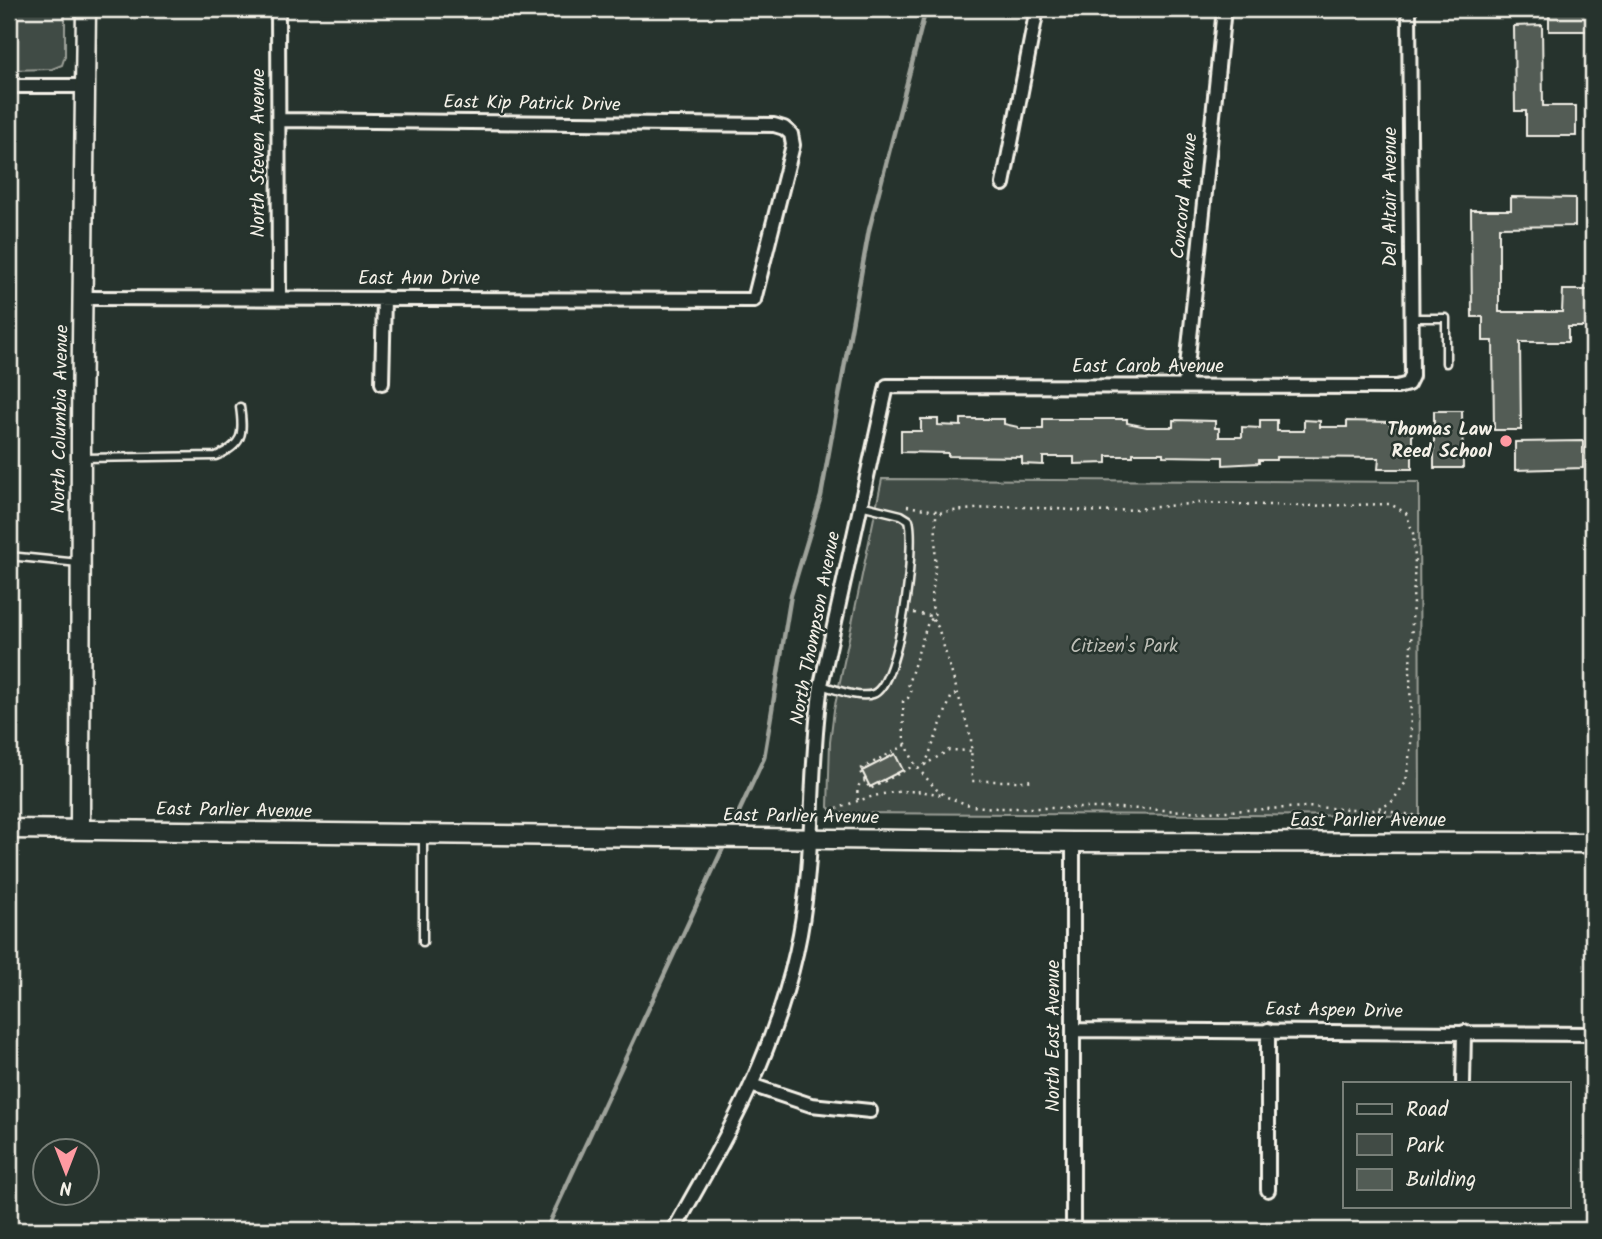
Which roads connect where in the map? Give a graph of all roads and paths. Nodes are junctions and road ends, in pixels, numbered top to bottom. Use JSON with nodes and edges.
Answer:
{"nodes":[{"id":1,"x":86,"y":9,"type":"edge"},
{"id":2,"x":278,"y":9,"type":"edge"},
{"id":3,"x":1037,"y":9,"type":"edge"},
{"id":4,"x":1224,"y":9,"type":"edge"},
{"id":5,"x":1409,"y":9,"type":"edge"},
{"id":6,"x":9,"y":86,"type":"edge"},
{"id":7,"x":85,"y":86,"type":"junction"},
{"id":8,"x":279,"y":120,"type":"junction"},
{"id":9,"x":1003,"y":184,"type":"dead end"},
{"id":10,"x":279,"y":297,"type":"junction"},
{"id":11,"x":83,"y":298,"type":"junction"},
{"id":12,"x":384,"y":298,"type":"junction"},
{"id":13,"x":754,"y":300,"type":"joint"},
{"id":14,"x":1411,"y":318,"type":"junction"},
{"id":15,"x":1446,"y":363,"type":"dead end"},
{"id":16,"x":382,"y":383,"type":"dead end"},
{"id":17,"x":1408,"y":384,"type":"joint"},
{"id":18,"x":887,"y":386,"type":"joint"},
{"id":19,"x":1185,"y":386,"type":"junction"},
{"id":20,"x":240,"y":407,"type":"dead end"},
{"id":21,"x":80,"y":458,"type":"junction"},
{"id":22,"x":899,"y":504,"type":"dead end"},
{"id":23,"x":860,"y":505,"type":"junction"},
{"id":24,"x":927,"y":510,"type":"junction"},
{"id":25,"x":942,"y":512,"type":"junction"},
{"id":26,"x":934,"y":520,"type":"junction"},
{"id":27,"x":9,"y":556,"type":"edge"},
{"id":28,"x":80,"y":563,"type":"junction"},
{"id":29,"x":905,"y":611,"type":"junction"},
{"id":30,"x":933,"y":618,"type":"junction"},
{"id":31,"x":821,"y":685,"type":"junction"},
{"id":32,"x":958,"y":694,"type":"junction"},
{"id":33,"x":906,"y":746,"type":"junction"},
{"id":34,"x":971,"y":751,"type":"junction"},
{"id":35,"x":925,"y":765,"type":"junction"},
{"id":36,"x":916,"y":767,"type":"junction"},
{"id":37,"x":1035,"y":779,"type":"dead end"},
{"id":38,"x":865,"y":781,"type":"junction"},
{"id":39,"x":947,"y":797,"type":"junction"},
{"id":40,"x":858,"y":800,"type":"junction"},
{"id":41,"x":1391,"y":803,"type":"junction"},
{"id":42,"x":1374,"y":810,"type":"junction"},
{"id":43,"x":1392,"y":811,"type":"junction"},
{"id":44,"x":830,"y":812,"type":"dead end"},
{"id":45,"x":1420,"y":816,"type":"dead end"},
{"id":46,"x":9,"y":829,"type":"edge"},
{"id":47,"x":80,"y":830,"type":"junction"},
{"id":48,"x":423,"y":834,"type":"junction"},
{"id":49,"x":809,"y":838,"type":"junction"},
{"id":50,"x":1073,"y":842,"type":"junction"},
{"id":51,"x":1593,"y":843,"type":"edge"},
{"id":52,"x":423,"y":942,"type":"dead end"},
{"id":53,"x":1074,"y":1030,"type":"junction"},
{"id":54,"x":1268,"y":1030,"type":"junction"},
{"id":55,"x":1464,"y":1032,"type":"junction"},
{"id":56,"x":1593,"y":1034,"type":"edge"},
{"id":57,"x":1463,"y":1082,"type":"edge"},
{"id":58,"x":751,"y":1085,"type":"junction"},
{"id":59,"x":870,"y":1111,"type":"dead end"},
{"id":60,"x":1268,"y":1190,"type":"dead end"},
{"id":61,"x":674,"y":1230,"type":"edge"},
{"id":62,"x":1073,"y":1230,"type":"edge"}],
"edges":[{"from":1,"to":7,"type":"street","name":"North Columbia Avenue"},
{"from":2,"to":8,"type":"street","name":"North Steven Avenue"},
{"from":3,"to":9,"type":"street"},
{"from":4,"to":19,"type":"street","name":"Concord Avenue"},
{"from":5,"to":14,"type":"street","name":"Del Altair Avenue"},
{"from":6,"to":7,"type":"street"},
{"from":7,"to":11,"type":"street","name":"North Columbia Avenue"},
{"from":8,"to":10,"type":"street","name":"North Steven Avenue"},
{"from":8,"to":13,"type":"street","name":"East Kip Patrick Drive"},
{"from":10,"to":11,"type":"street","name":"East Ann Drive"},
{"from":10,"to":12,"type":"street","name":"East Ann Drive"},
{"from":11,"to":21,"type":"street","name":"North Columbia Avenue"},
{"from":12,"to":13,"type":"street","name":"East Ann Drive"},
{"from":12,"to":16,"type":"street"},
{"from":14,"to":15,"type":"lane"},
{"from":14,"to":17,"type":"street","name":"Del Altair Avenue"},
{"from":17,"to":19,"type":"street","name":"East Carob Avenue"},
{"from":18,"to":19,"type":"street","name":"East Carob Avenue"},
{"from":18,"to":23,"type":"street","name":"North Thompson Avenue"},
{"from":20,"to":21,"type":"lane"},
{"from":21,"to":28,"type":"street","name":"North Columbia Avenue"},
{"from":22,"to":24,"type":"path"},
{"from":23,"to":29,"type":"lane"},
{"from":23,"to":31,"type":"street","name":"North Thompson Avenue"},
{"from":24,"to":25,"type":"path"},
{"from":24,"to":26,"type":"path"},
{"from":25,"to":26,"type":"path"},
{"from":25,"to":41,"type":"path"},
{"from":26,"to":30,"type":"path"},
{"from":27,"to":28,"type":"lane"},
{"from":28,"to":47,"type":"street","name":"North Columbia Avenue"},
{"from":29,"to":30,"type":"path"},
{"from":29,"to":31,"type":"lane"},
{"from":30,"to":32,"type":"path"},
{"from":30,"to":33,"type":"path"},
{"from":31,"to":49,"type":"street","name":"North Thompson Avenue"},
{"from":32,"to":34,"type":"path"},
{"from":32,"to":35,"type":"path"},
{"from":33,"to":36,"type":"path"},
{"from":33,"to":38,"type":"path"},
{"from":34,"to":35,"type":"path"},
{"from":34,"to":37,"type":"path"},
{"from":35,"to":36,"type":"path"},
{"from":36,"to":38,"type":"path"},
{"from":36,"to":39,"type":"path"},
{"from":38,"to":40,"type":"path"},
{"from":39,"to":40,"type":"path"},
{"from":39,"to":42,"type":"path"},
{"from":40,"to":44,"type":"path"},
{"from":41,"to":42,"type":"path"},
{"from":41,"to":43,"type":"path"},
{"from":42,"to":43,"type":"path"},
{"from":43,"to":45,"type":"path"},
{"from":46,"to":47,"type":"street","name":"East Parlier Avenue"},
{"from":47,"to":48,"type":"street","name":"East Parlier Avenue"},
{"from":48,"to":49,"type":"street","name":"East Parlier Avenue"},
{"from":48,"to":52,"type":"lane"},
{"from":49,"to":50,"type":"street","name":"East Parlier Avenue"},
{"from":49,"to":58,"type":"street","name":"North Thompson Avenue"},
{"from":50,"to":51,"type":"street","name":"East Parlier Avenue"},
{"from":50,"to":53,"type":"street","name":"North East Avenue"},
{"from":53,"to":54,"type":"street","name":"East Aspen Drive"},
{"from":53,"to":62,"type":"street","name":"North East Avenue"},
{"from":54,"to":55,"type":"street","name":"East Aspen Drive"},
{"from":54,"to":60,"type":"street"},
{"from":55,"to":56,"type":"street","name":"East Aspen Drive"},
{"from":55,"to":57,"type":"street"},
{"from":58,"to":59,"type":"street"},
{"from":58,"to":61,"type":"street","name":"North Thompson Avenue"}]}
